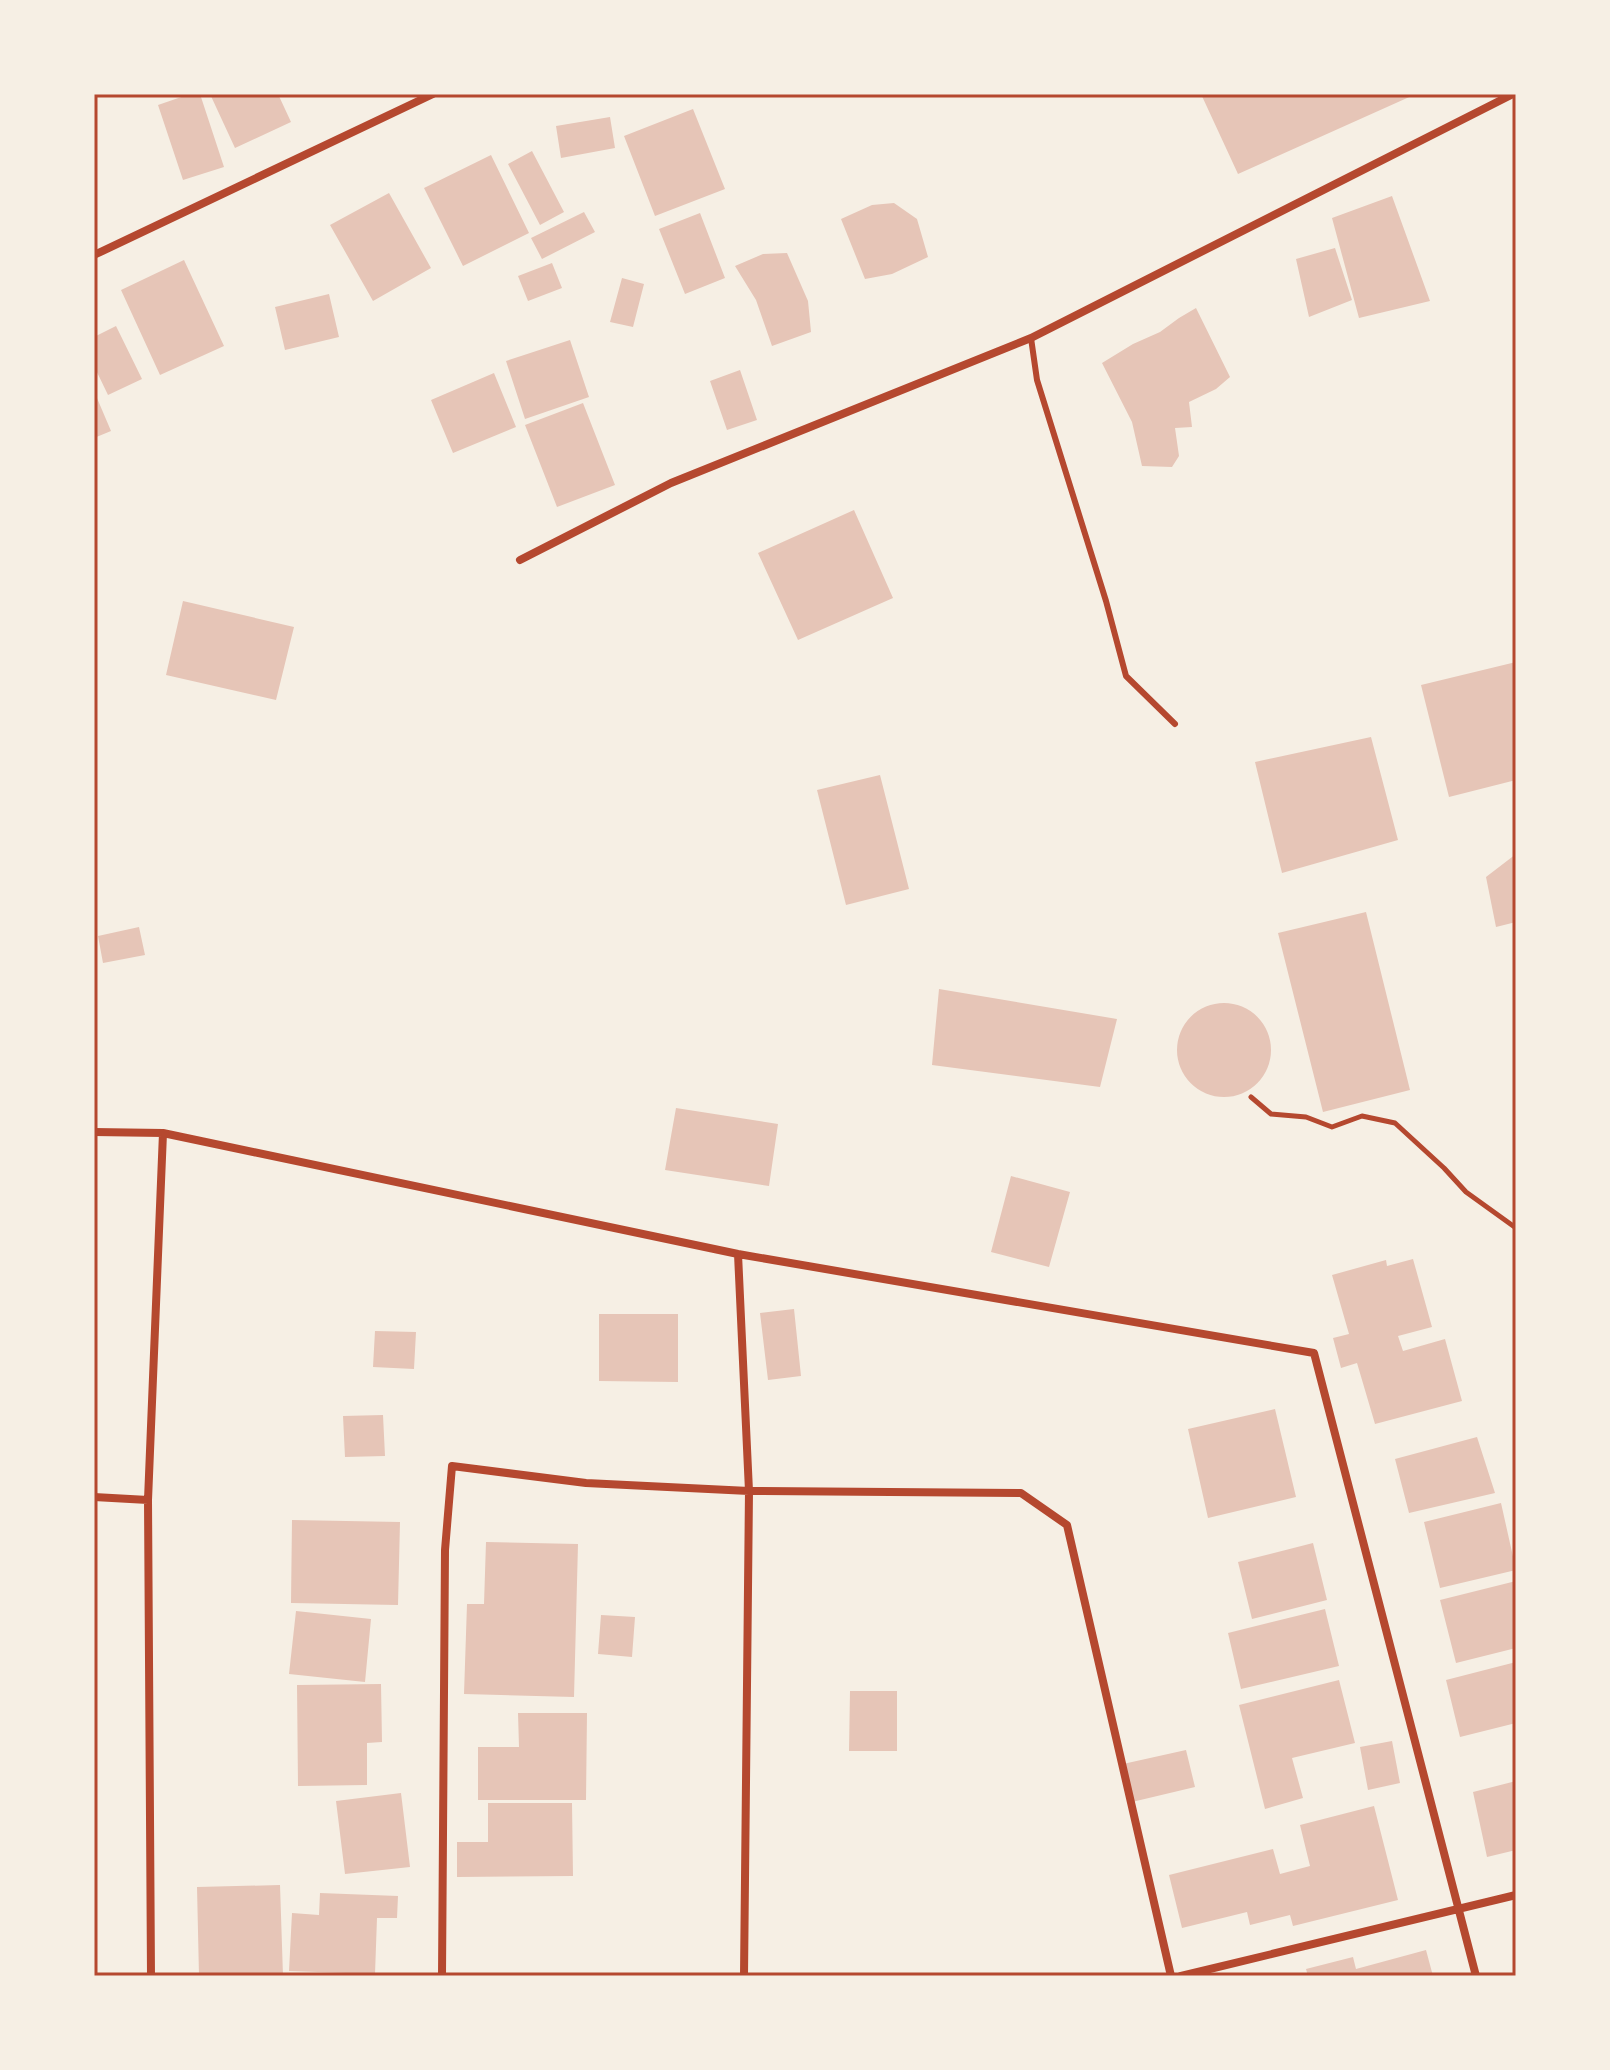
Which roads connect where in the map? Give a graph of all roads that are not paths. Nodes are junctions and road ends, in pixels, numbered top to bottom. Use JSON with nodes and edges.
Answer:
{"nodes":[{"id":1,"x":433,"y":94,"type":"edge"},
{"id":2,"x":1513,"y":94,"type":"edge"},
{"id":3,"x":94,"y":255,"type":"edge"},
{"id":4,"x":1031,"y":338,"type":"junction"},
{"id":5,"x":520,"y":560,"type":"dead end"},
{"id":6,"x":1175,"y":724,"type":"dead end"},
{"id":7,"x":94,"y":1132,"type":"edge"},
{"id":8,"x":163,"y":1133,"type":"junction"},
{"id":9,"x":738,"y":1254,"type":"junction"},
{"id":10,"x":749,"y":1491,"type":"junction"},
{"id":11,"x":94,"y":1497,"type":"edge"},
{"id":12,"x":148,"y":1500,"type":"junction"},
{"id":13,"x":1516,"y":1895,"type":"edge"},
{"id":14,"x":1458,"y":1908,"type":"junction"},
{"id":15,"x":151,"y":1976,"type":"edge"},
{"id":16,"x":442,"y":1976,"type":"edge"},
{"id":17,"x":744,"y":1976,"type":"edge"},
{"id":18,"x":1171,"y":1976,"type":"edge"},
{"id":19,"x":1181,"y":1976,"type":"edge"},
{"id":20,"x":1476,"y":1976,"type":"edge"}],
"edges":[{"from":1,"to":3,"type":"street"},
{"from":2,"to":4,"type":"street"},
{"from":4,"to":5,"type":"street"},
{"from":4,"to":6,"type":"lane"},
{"from":7,"to":8,"type":"street"},
{"from":8,"to":9,"type":"street"},
{"from":8,"to":12,"type":"street"},
{"from":9,"to":10,"type":"street"},
{"from":9,"to":14,"type":"street"},
{"from":10,"to":16,"type":"street"},
{"from":10,"to":17,"type":"street"},
{"from":10,"to":18,"type":"street"},
{"from":11,"to":12,"type":"street"},
{"from":12,"to":15,"type":"street"},
{"from":13,"to":14,"type":"street"},
{"from":14,"to":19,"type":"street"},
{"from":14,"to":20,"type":"street"}]}
